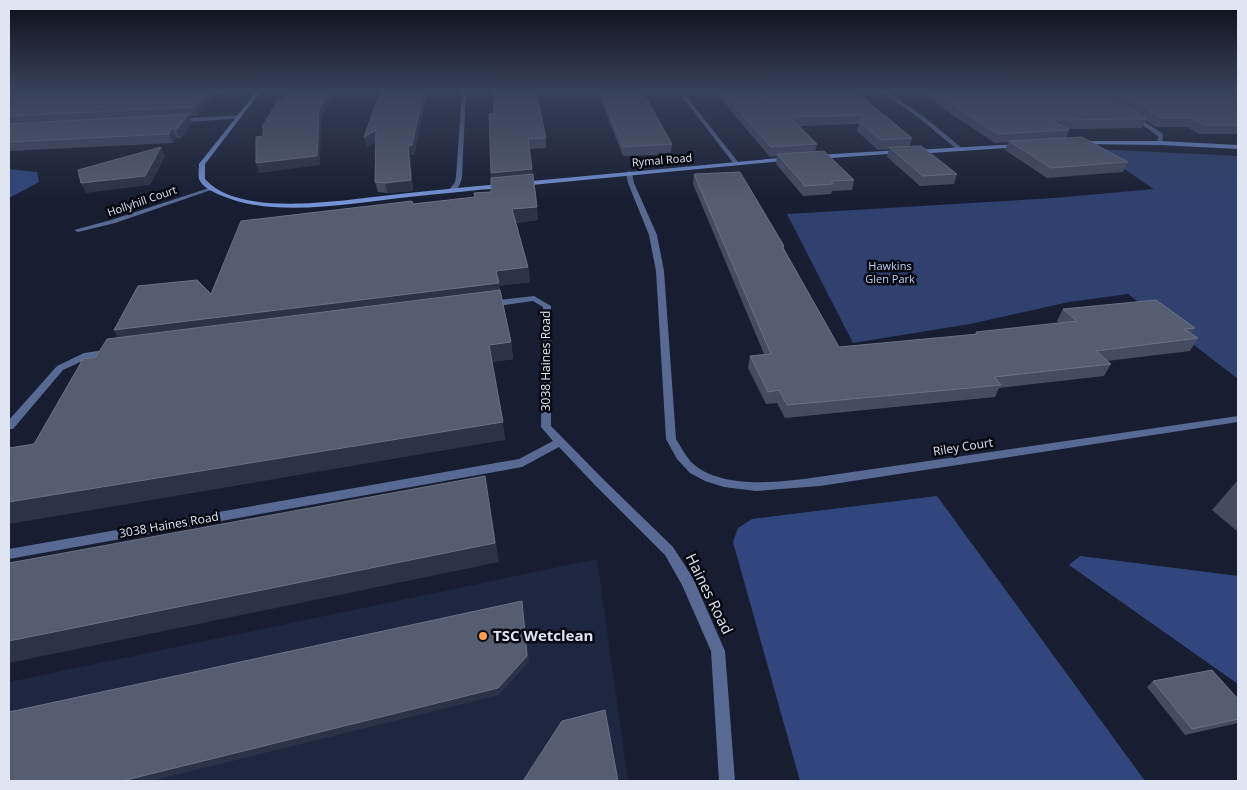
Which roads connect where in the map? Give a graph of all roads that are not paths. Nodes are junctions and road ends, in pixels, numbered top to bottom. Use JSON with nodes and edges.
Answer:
{"nodes":[{"id":1,"x":229,"y":128,"type":"edge"},
{"id":2,"x":462,"y":128,"type":"edge"},
{"id":3,"x":709,"y":128,"type":"edge"},
{"id":4,"x":934,"y":128,"type":"edge"},
{"id":5,"x":1150,"y":128,"type":"edge"},
{"id":6,"x":1070,"y":143,"type":"edge"},
{"id":7,"x":1160,"y":143,"type":"junction"},
{"id":8,"x":1030,"y":145,"type":"edge"},
{"id":9,"x":1238,"y":147,"type":"edge"},
{"id":10,"x":961,"y":150,"type":"junction"},
{"id":11,"x":797,"y":158,"type":"edge"},
{"id":12,"x":809,"y":158,"type":"edge"},
{"id":13,"x":736,"y":163,"type":"junction"},
{"id":14,"x":629,"y":174,"type":"junction"},
{"id":15,"x":211,"y":189,"type":"junction"},
{"id":16,"x":452,"y":190,"type":"junction"},
{"id":17,"x":78,"y":230,"type":"dead end"},
{"id":18,"x":485,"y":305,"type":"edge"},
{"id":19,"x":126,"y":350,"type":"edge"},
{"id":20,"x":1238,"y":419,"type":"edge"},
{"id":21,"x":9,"y":426,"type":"edge"},
{"id":22,"x":560,"y":442,"type":"junction"},
{"id":23,"x":599,"y":482,"type":"joint"},
{"id":24,"x":9,"y":554,"type":"edge"},
{"id":25,"x":727,"y":781,"type":"edge"}],
"edges":[{"from":1,"to":15,"type":"street"},
{"from":2,"to":16,"type":"street"},
{"from":3,"to":13,"type":"street"},
{"from":4,"to":10,"type":"street"},
{"from":5,"to":7,"type":"street"},
{"from":6,"to":7,"type":"street"},
{"from":7,"to":9,"type":"street"},
{"from":8,"to":10,"type":"street"},
{"from":10,"to":12,"type":"street"},
{"from":11,"to":13,"type":"street","name":"Rymal Road"},
{"from":13,"to":14,"type":"street","name":"Rymal Road"},
{"from":14,"to":16,"type":"street","name":"Rymal Road"},
{"from":14,"to":20,"type":"street","name":"Riley Court"},
{"from":15,"to":16,"type":"street","name":"Rymal Road"},
{"from":15,"to":17,"type":"street","name":"Hollyhill Court"},
{"from":18,"to":22,"type":"street","name":"3038 Haines Road"},
{"from":19,"to":21,"type":"street"},
{"from":22,"to":23,"type":"street","name":"3038 Haines Road"},
{"from":22,"to":24,"type":"street","name":"3038 Haines Road"},
{"from":23,"to":25,"type":"street","name":"Haines Road"}]}
